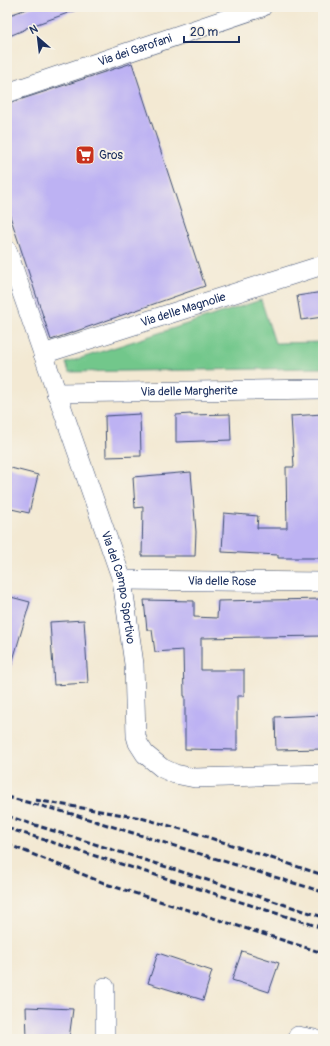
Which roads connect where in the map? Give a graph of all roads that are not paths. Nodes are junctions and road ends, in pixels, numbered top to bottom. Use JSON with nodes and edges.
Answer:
{"nodes":[{"id":1,"x":262,"y":7,"type":"edge"},
{"id":2,"x":7,"y":93,"type":"edge"},
{"id":3,"x":7,"y":250,"type":"edge"},
{"id":4,"x":323,"y":265,"type":"edge"},
{"id":5,"x":43,"y":354,"type":"junction"},
{"id":6,"x":323,"y":389,"type":"edge"},
{"id":7,"x":56,"y":393,"type":"junction"},
{"id":8,"x":122,"y":580,"type":"junction"},
{"id":9,"x":323,"y":582,"type":"edge"},
{"id":10,"x":323,"y":774,"type":"edge"},
{"id":11,"x":105,"y":987,"type":"dead end"},
{"id":12,"x":105,"y":1039,"type":"edge"},
{"id":13,"x":297,"y":1039,"type":"edge"},
{"id":14,"x":315,"y":1039,"type":"edge"}],
"edges":[{"from":1,"to":2,"type":"street","name":"Via dei Garofani"},
{"from":3,"to":5,"type":"street","name":"Via del Campo Sportivo"},
{"from":4,"to":5,"type":"street","name":"Via delle Magnolie"},
{"from":5,"to":7,"type":"street","name":"Via del Campo Sportivo"},
{"from":6,"to":7,"type":"street","name":"Via delle Margherite"},
{"from":7,"to":8,"type":"street","name":"Via del Campo Sportivo"},
{"from":8,"to":9,"type":"street","name":"Via delle Rose"},
{"from":8,"to":10,"type":"street","name":"Via del Campo Sportivo"},
{"from":11,"to":12,"type":"street"},
{"from":13,"to":14,"type":"street"}]}
